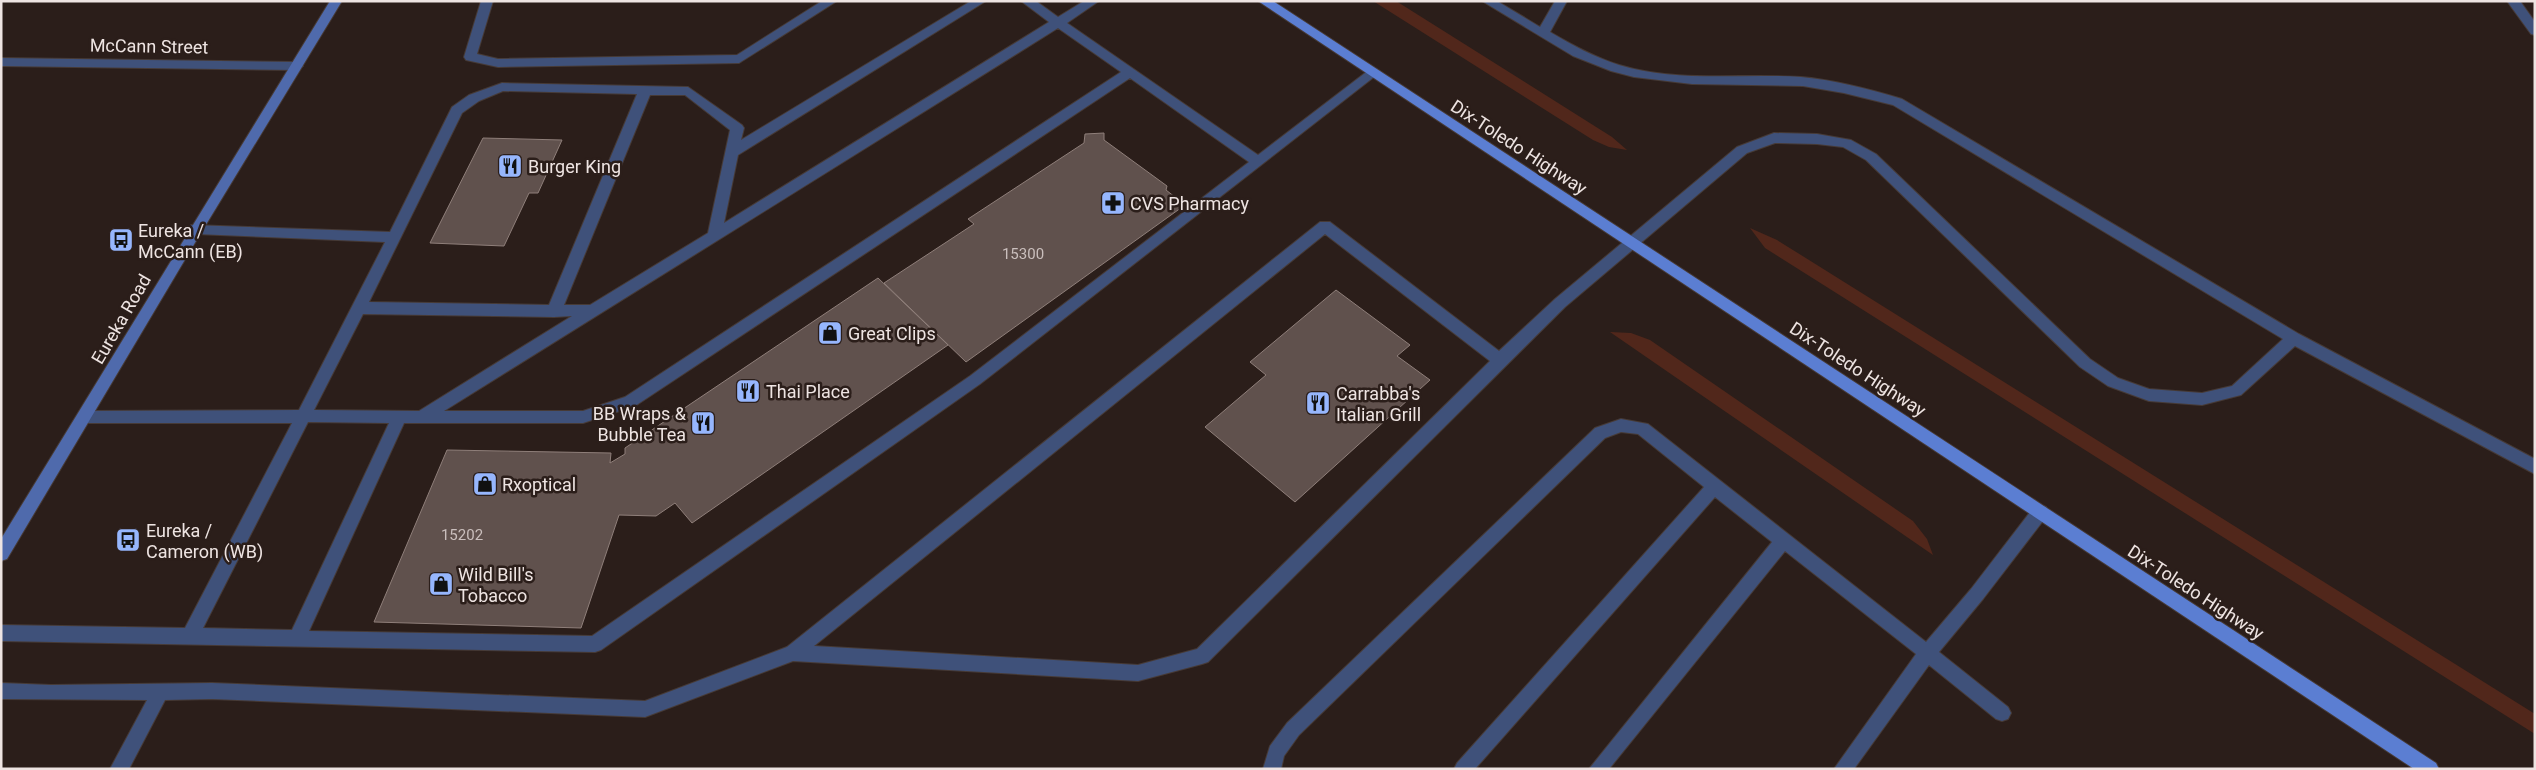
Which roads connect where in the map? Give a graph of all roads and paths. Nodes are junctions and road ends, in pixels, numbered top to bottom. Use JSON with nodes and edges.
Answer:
{"nodes":[{"id":1,"x":336,"y":1,"type":"edge"},
{"id":2,"x":487,"y":1,"type":"edge"},
{"id":3,"x":831,"y":1,"type":"edge"},
{"id":4,"x":980,"y":1,"type":"edge"},
{"id":5,"x":1027,"y":1,"type":"edge"},
{"id":6,"x":1093,"y":1,"type":"edge"},
{"id":7,"x":1264,"y":1,"type":"edge"},
{"id":8,"x":1488,"y":1,"type":"edge"},
{"id":9,"x":1561,"y":1,"type":"edge"},
{"id":10,"x":2513,"y":1,"type":"edge"},
{"id":11,"x":1058,"y":23,"type":"junction"},
{"id":12,"x":2535,"y":31,"type":"edge"},
{"id":13,"x":1543,"y":33,"type":"junction"},
{"id":14,"x":1,"y":62,"type":"edge"},
{"id":15,"x":297,"y":66,"type":"junction"},
{"id":16,"x":1130,"y":72,"type":"junction"},
{"id":17,"x":1373,"y":73,"type":"junction"},
{"id":18,"x":645,"y":90,"type":"junction"},
{"id":19,"x":732,"y":152,"type":"junction"},
{"id":20,"x":1259,"y":162,"type":"junction"},
{"id":21,"x":196,"y":229,"type":"junction"},
{"id":22,"x":714,"y":236,"type":"junction"},
{"id":23,"x":394,"y":237,"type":"junction"},
{"id":24,"x":1631,"y":243,"type":"junction"},
{"id":25,"x":359,"y":308,"type":"junction"},
{"id":26,"x":554,"y":311,"type":"junction"},
{"id":27,"x":591,"y":311,"type":"junction"},
{"id":28,"x":2294,"y":338,"type":"junction"},
{"id":29,"x":1500,"y":360,"type":"junction"},
{"id":30,"x":306,"y":415,"type":"junction"},
{"id":31,"x":400,"y":416,"type":"junction"},
{"id":32,"x":421,"y":416,"type":"junction"},
{"id":33,"x":85,"y":417,"type":"junction"},
{"id":34,"x":2535,"y":467,"type":"edge"},
{"id":35,"x":1714,"y":487,"type":"junction"},
{"id":36,"x":2040,"y":512,"type":"junction"},
{"id":37,"x":1782,"y":542,"type":"junction"},
{"id":38,"x":1,"y":554,"type":"edge"},
{"id":39,"x":1,"y":633,"type":"edge"},
{"id":40,"x":190,"y":636,"type":"junction"},
{"id":41,"x":297,"y":638,"type":"junction"},
{"id":42,"x":1928,"y":652,"type":"junction"},
{"id":43,"x":793,"y":653,"type":"junction"},
{"id":44,"x":1,"y":691,"type":"edge"},
{"id":45,"x":160,"y":692,"type":"junction"},
{"id":46,"x":2002,"y":713,"type":"dead end"},
{"id":47,"x":119,"y":769,"type":"edge"},
{"id":48,"x":1272,"y":769,"type":"edge"},
{"id":49,"x":1463,"y":769,"type":"edge"},
{"id":50,"x":1598,"y":769,"type":"edge"},
{"id":51,"x":1843,"y":769,"type":"edge"},
{"id":52,"x":2430,"y":769,"type":"edge"}],
"edges":[{"from":1,"to":15,"type":"main road","name":"Eureka Road"},
{"from":2,"to":3,"type":"street"},
{"from":4,"to":19,"type":"street"},
{"from":5,"to":11,"type":"street"},
{"from":6,"to":11,"type":"street"},
{"from":7,"to":17,"type":"main road","name":"Dix-Toledo Highway"},
{"from":8,"to":13,"type":"street"},
{"from":9,"to":13,"type":"street"},
{"from":10,"to":12,"type":"street"},
{"from":11,"to":16,"type":"street"},
{"from":11,"to":22,"type":"street"},
{"from":13,"to":28,"type":"street"},
{"from":14,"to":15,"type":"street","name":"McCann Street"},
{"from":15,"to":21,"type":"main road","name":"Eureka Road"},
{"from":16,"to":20,"type":"street"},
{"from":16,"to":32,"type":"street"},
{"from":17,"to":20,"type":"street"},
{"from":17,"to":24,"type":"main road","name":"Dix-Toledo Highway"},
{"from":18,"to":19,"type":"street"},
{"from":18,"to":23,"type":"street"},
{"from":18,"to":26,"type":"street"},
{"from":19,"to":22,"type":"street"},
{"from":20,"to":41,"type":"street"},
{"from":21,"to":23,"type":"street"},
{"from":21,"to":33,"type":"main road","name":"Eureka Road"},
{"from":22,"to":27,"type":"street"},
{"from":23,"to":25,"type":"street"},
{"from":24,"to":28,"type":"street"},
{"from":24,"to":29,"type":"street"},
{"from":24,"to":36,"type":"main road","name":"Dix-Toledo Highway"},
{"from":25,"to":26,"type":"street"},
{"from":25,"to":30,"type":"street"},
{"from":26,"to":27,"type":"street"},
{"from":27,"to":32,"type":"street"},
{"from":28,"to":34,"type":"street"},
{"from":29,"to":43,"type":"street"},
{"from":29,"to":43,"type":"street"},
{"from":30,"to":31,"type":"street"},
{"from":30,"to":33,"type":"street"},
{"from":30,"to":40,"type":"street"},
{"from":31,"to":32,"type":"street"},
{"from":31,"to":41,"type":"street"},
{"from":33,"to":38,"type":"main road","name":"Eureka Road"},
{"from":35,"to":37,"type":"street"},
{"from":35,"to":48,"type":"street"},
{"from":35,"to":49,"type":"street"},
{"from":36,"to":42,"type":"street"},
{"from":36,"to":52,"type":"main road","name":"Dix-Toledo Highway"},
{"from":37,"to":42,"type":"street"},
{"from":37,"to":50,"type":"street"},
{"from":39,"to":40,"type":"street"},
{"from":40,"to":41,"type":"street"},
{"from":42,"to":46,"type":"street"},
{"from":42,"to":51,"type":"street"},
{"from":43,"to":45,"type":"street"},
{"from":44,"to":45,"type":"street"},
{"from":45,"to":47,"type":"street"}]}
